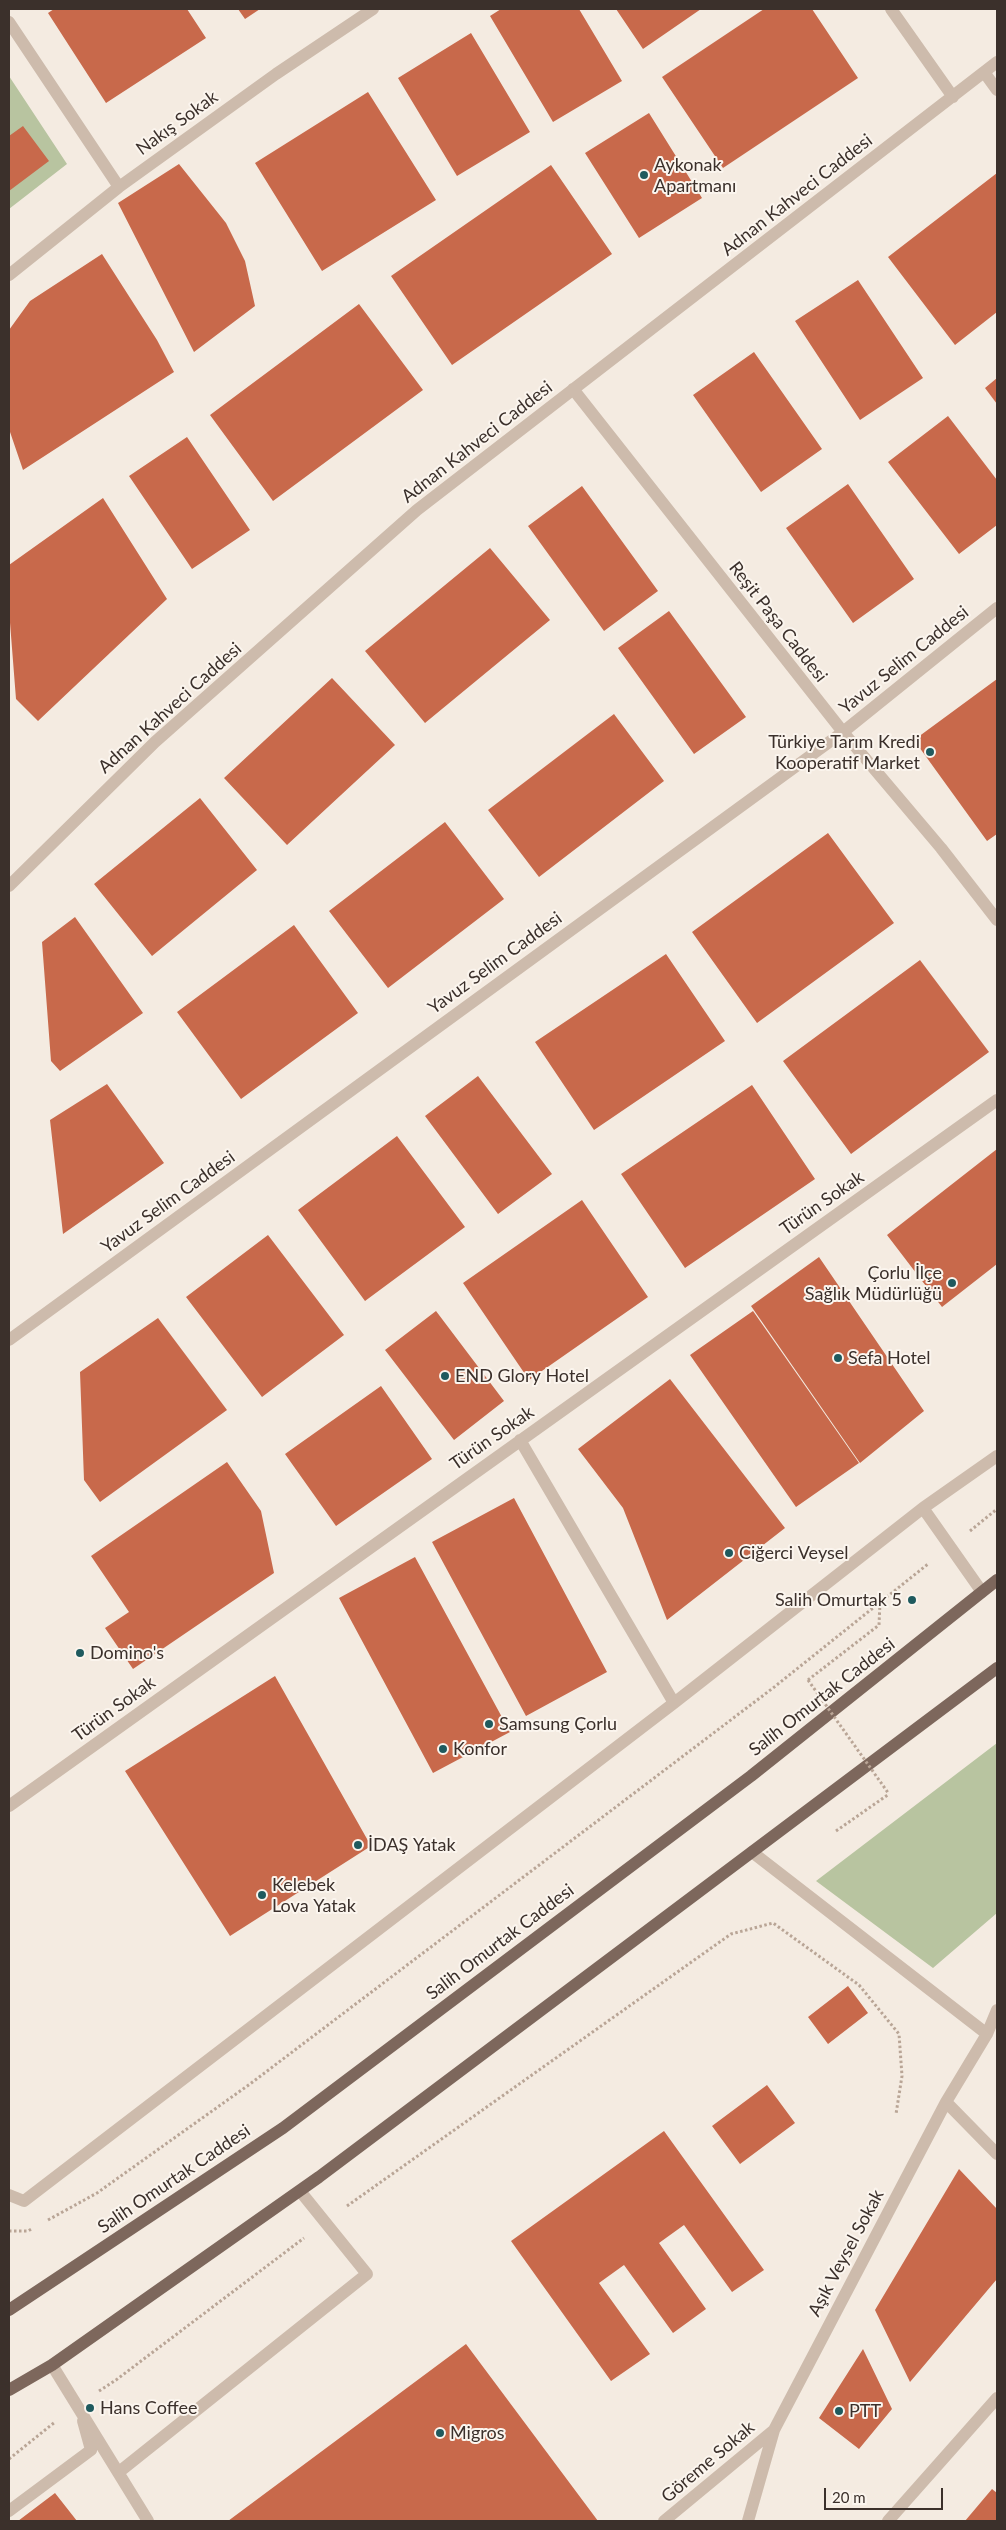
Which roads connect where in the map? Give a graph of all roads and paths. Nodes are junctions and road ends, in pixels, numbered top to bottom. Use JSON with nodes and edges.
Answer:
{"nodes":[{"id":1,"x":373,"y":9,"type":"edge"},
{"id":2,"x":890,"y":9,"type":"edge"},
{"id":3,"x":9,"y":22,"type":"edge"},
{"id":4,"x":997,"y":62,"type":"edge"},
{"id":5,"x":984,"y":72,"type":"junction"},
{"id":6,"x":997,"y":90,"type":"edge"},
{"id":7,"x":953,"y":97,"type":"junction"},
{"id":8,"x":119,"y":187,"type":"junction"},
{"id":9,"x":9,"y":275,"type":"edge"},
{"id":10,"x":573,"y":389,"type":"junction"},
{"id":11,"x":997,"y":608,"type":"edge"},
{"id":12,"x":843,"y":732,"type":"junction"},
{"id":13,"x":9,"y":886,"type":"edge"},
{"id":14,"x":997,"y":920,"type":"edge"},
{"id":15,"x":997,"y":1100,"type":"edge"},
{"id":16,"x":9,"y":1340,"type":"edge"},
{"id":17,"x":520,"y":1440,"type":"junction"},
{"id":18,"x":997,"y":1456,"type":"edge"},
{"id":19,"x":923,"y":1508,"type":"junction"},
{"id":20,"x":997,"y":1509,"type":"edge"},
{"id":21,"x":950,"y":1546,"type":"junction"},
{"id":22,"x":997,"y":1580,"type":"edge"},
{"id":23,"x":982,"y":1592,"type":"junction"},
{"id":24,"x":880,"y":1601,"type":"junction"},
{"id":25,"x":997,"y":1668,"type":"edge"},
{"id":26,"x":674,"y":1704,"type":"junction"},
{"id":27,"x":9,"y":1806,"type":"edge"},
{"id":28,"x":836,"y":1831,"type":"dead end"},
{"id":29,"x":752,"y":1852,"type":"junction"},
{"id":30,"x":997,"y":2010,"type":"edge"},
{"id":31,"x":987,"y":2034,"type":"junction"},
{"id":32,"x":946,"y":2102,"type":"junction"},
{"id":33,"x":896,"y":2114,"type":"dead end"},
{"id":34,"x":997,"y":2154,"type":"edge"},
{"id":35,"x":300,"y":2191,"type":"junction"},
{"id":36,"x":9,"y":2195,"type":"edge"},
{"id":37,"x":46,"y":2221,"type":"dead end"},
{"id":38,"x":325,"y":2223,"type":"junction"},
{"id":39,"x":37,"y":2226,"type":"dead end"},
{"id":40,"x":9,"y":2231,"type":"edge"},
{"id":41,"x":9,"y":2310,"type":"edge"},
{"id":42,"x":52,"y":2365,"type":"junction"},
{"id":43,"x":9,"y":2390,"type":"edge"},
{"id":44,"x":997,"y":2398,"type":"edge"},
{"id":45,"x":78,"y":2404,"type":"junction"},
{"id":46,"x":774,"y":2430,"type":"junction"},
{"id":47,"x":9,"y":2459,"type":"edge"},
{"id":48,"x":118,"y":2472,"type":"junction"},
{"id":49,"x":9,"y":2510,"type":"edge"},
{"id":50,"x":148,"y":2521,"type":"edge"},
{"id":51,"x":664,"y":2521,"type":"edge"},
{"id":52,"x":748,"y":2521,"type":"edge"},
{"id":53,"x":888,"y":2521,"type":"edge"}],
"edges":[{"from":1,"to":8,"type":"street","name":"Nakış Sokak"},
{"from":2,"to":7,"type":"street"},
{"from":3,"to":8,"type":"street"},
{"from":4,"to":5,"type":"street","name":"Adnan Kahveci Caddesi"},
{"from":5,"to":6,"type":"street"},
{"from":5,"to":7,"type":"street","name":"Adnan Kahveci Caddesi"},
{"from":7,"to":10,"type":"street","name":"Adnan Kahveci Caddesi"},
{"from":8,"to":9,"type":"street","name":"Nakış Sokak"},
{"from":10,"to":12,"type":"street","name":"Reşit Paşa Caddesi"},
{"from":10,"to":13,"type":"street","name":"Adnan Kahveci Caddesi"},
{"from":11,"to":12,"type":"street","name":"Yavuz Selim Caddesi"},
{"from":12,"to":14,"type":"street","name":"Reşit Paşa Caddesi"},
{"from":12,"to":16,"type":"street","name":"Yavuz Selim Caddesi"},
{"from":15,"to":17,"type":"street","name":"Türün Sokak"},
{"from":17,"to":26,"type":"street"},
{"from":17,"to":27,"type":"street","name":"Türün Sokak"},
{"from":18,"to":19,"type":"street"},
{"from":19,"to":21,"type":"street"},
{"from":19,"to":26,"type":"street"},
{"from":20,"to":21,"type":"path"},
{"from":21,"to":23,"type":"street"},
{"from":21,"to":24,"type":"path"},
{"from":22,"to":23,"type":"main road","name":"Salih Omurtak Caddesi"},
{"from":23,"to":41,"type":"main road","name":"Salih Omurtak Caddesi"},
{"from":24,"to":28,"type":"path","bridge":true},
{"from":24,"to":37,"type":"path"},
{"from":25,"to":29,"type":"main road"},
{"from":26,"to":36,"type":"street"},
{"from":29,"to":31,"type":"street"},
{"from":29,"to":35,"type":"main road"},
{"from":30,"to":31,"type":"street","name":"Aşık Veysel Sokak"},
{"from":31,"to":32,"type":"street","name":"Aşık Veysel Sokak"},
{"from":32,"to":34,"type":"street"},
{"from":32,"to":46,"type":"street","name":"Aşık Veysel Sokak"},
{"from":33,"to":38,"type":"path"},
{"from":35,"to":38,"type":"street"},
{"from":35,"to":42,"type":"main road"},
{"from":38,"to":45,"type":"path"},
{"from":38,"to":48,"type":"street"},
{"from":39,"to":40,"type":"path"},
{"from":42,"to":43,"type":"main road"},
{"from":42,"to":45,"type":"street"},
{"from":44,"to":53,"type":"street"},
{"from":45,"to":47,"type":"path"},
{"from":45,"to":48,"type":"street"},
{"from":45,"to":49,"type":"street"},
{"from":46,"to":51,"type":"street","name":"Göreme Sokak"},
{"from":46,"to":52,"type":"street","name":"Aşık Veysel Sokak"},
{"from":48,"to":50,"type":"street"}]}
